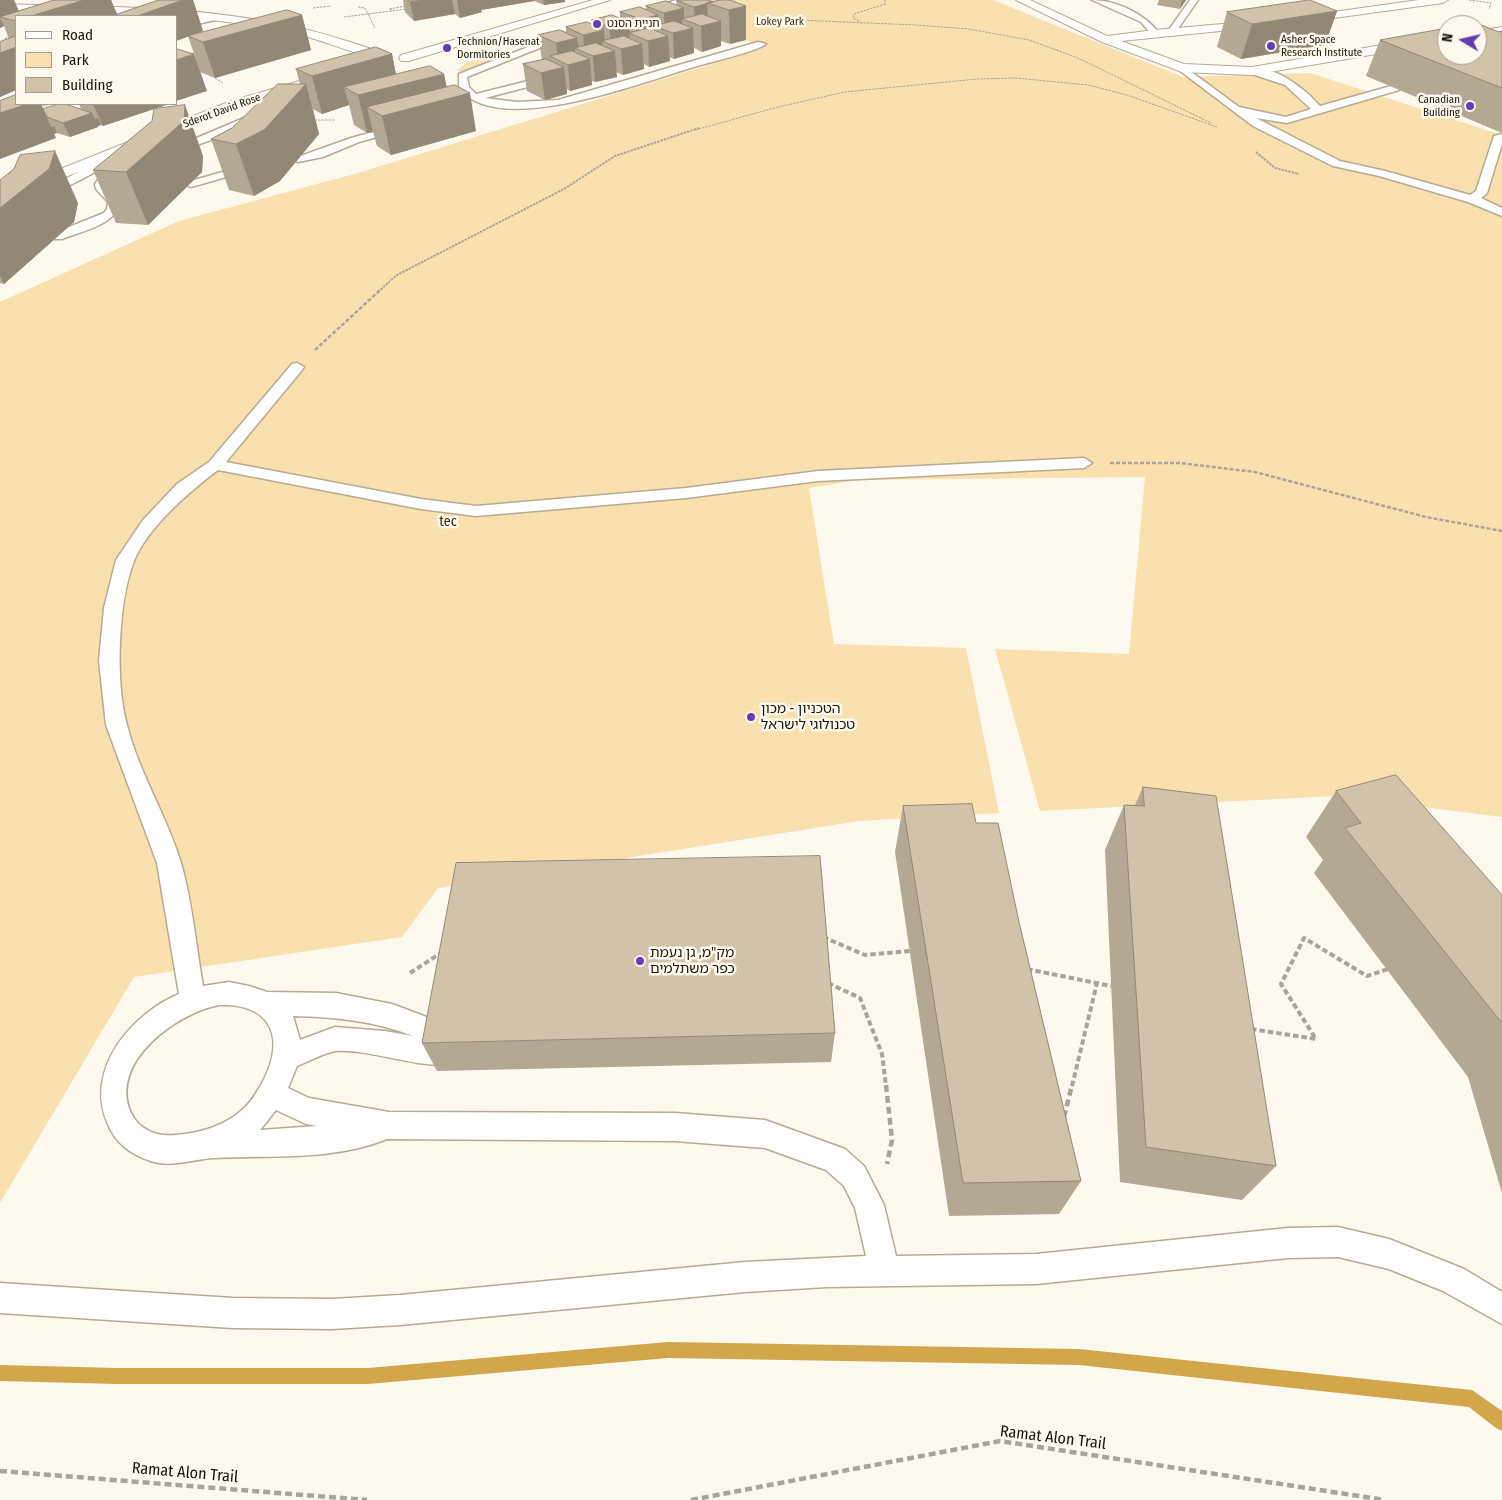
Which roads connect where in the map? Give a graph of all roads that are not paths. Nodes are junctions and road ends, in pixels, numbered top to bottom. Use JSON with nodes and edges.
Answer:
{"nodes":[{"id":1,"x":605,"y":0,"type":"edge"},
{"id":2,"x":685,"y":0,"type":"edge"},
{"id":3,"x":1021,"y":0,"type":"edge"},
{"id":4,"x":1096,"y":0,"type":"edge"},
{"id":5,"x":1194,"y":0,"type":"edge"},
{"id":6,"x":1443,"y":0,"type":"edge"},
{"id":7,"x":0,"y":7,"type":"edge"},
{"id":8,"x":638,"y":14,"type":"edge"},
{"id":9,"x":154,"y":15,"type":"edge"},
{"id":10,"x":178,"y":16,"type":"edge"},
{"id":11,"x":212,"y":18,"type":"junction"},
{"id":12,"x":178,"y":26,"type":"edge"},
{"id":13,"x":1502,"y":30,"type":"edge"},
{"id":14,"x":581,"y":31,"type":"edge"},
{"id":15,"x":1172,"y":31,"type":"junction"},
{"id":16,"x":1487,"y":32,"type":"edge"},
{"id":17,"x":1155,"y":33,"type":"junction"},
{"id":18,"x":1106,"y":40,"type":"junction"},
{"id":19,"x":1437,"y":40,"type":"edge"},
{"id":20,"x":761,"y":44,"type":"dead end"},
{"id":21,"x":355,"y":63,"type":"edge"},
{"id":22,"x":381,"y":63,"type":"junction"},
{"id":23,"x":1182,"y":68,"type":"junction"},
{"id":24,"x":1252,"y":71,"type":"junction"},
{"id":25,"x":560,"y":75,"type":"edge"},
{"id":26,"x":315,"y":77,"type":"edge"},
{"id":27,"x":1395,"y":88,"type":"edge"},
{"id":28,"x":273,"y":102,"type":"junction"},
{"id":29,"x":476,"y":102,"type":"junction"},
{"id":30,"x":1235,"y":109,"type":"junction"},
{"id":31,"x":1318,"y":110,"type":"junction"},
{"id":32,"x":1287,"y":120,"type":"junction"},
{"id":33,"x":411,"y":125,"type":"edge"},
{"id":34,"x":1499,"y":136,"type":"edge"},
{"id":35,"x":1287,"y":137,"type":"junction"},
{"id":36,"x":114,"y":153,"type":"junction"},
{"id":37,"x":161,"y":155,"type":"edge"},
{"id":38,"x":298,"y":159,"type":"dead end"},
{"id":39,"x":265,"y":162,"type":"edge"},
{"id":40,"x":129,"y":166,"type":"edge"},
{"id":41,"x":191,"y":184,"type":"dead end"},
{"id":42,"x":0,"y":198,"type":"edge"},
{"id":43,"x":1472,"y":199,"type":"junction"},
{"id":44,"x":0,"y":206,"type":"edge"},
{"id":45,"x":1502,"y":212,"type":"edge"},
{"id":46,"x":58,"y":236,"type":"dead end"},
{"id":47,"x":297,"y":367,"type":"road end"},
{"id":48,"x":1084,"y":463,"type":"road end"},
{"id":49,"x":215,"y":465,"type":"junction"},
{"id":50,"x":193,"y":999,"type":"junction"},
{"id":51,"x":265,"y":1004,"type":"junction"},
{"id":52,"x":286,"y":1058,"type":"junction"},
{"id":53,"x":271,"y":1093,"type":"junction"},
{"id":54,"x":388,"y":1126,"type":"junction"},
{"id":55,"x":205,"y":1144,"type":"junction"},
{"id":56,"x":884,"y":1271,"type":"junction"},
{"id":57,"x":0,"y":1298,"type":"edge"},
{"id":58,"x":1502,"y":1309,"type":"edge"}],
"edges":[{"from":1,"to":22,"type":"street"},
{"from":2,"to":8,"type":"lane"},
{"from":3,"to":18,"type":"street"},
{"from":4,"to":17,"type":"lane"},
{"from":5,"to":15,"type":"lane"},
{"from":6,"to":15,"type":"street"},
{"from":7,"to":9,"type":"street"},
{"from":10,"to":11,"type":"street"},
{"from":11,"to":12,"type":"lane"},
{"from":11,"to":22,"type":"street"},
{"from":13,"to":16,"type":"street"},
{"from":14,"to":29,"type":"lane"},
{"from":15,"to":17,"type":"street"},
{"from":17,"to":18,"type":"street"},
{"from":18,"to":23,"type":"street"},
{"from":19,"to":24,"type":"street"},
{"from":20,"to":29,"type":"lane"},
{"from":21,"to":22,"type":"street"},
{"from":23,"to":24,"type":"street"},
{"from":23,"to":30,"type":"lane"},
{"from":24,"to":31,"type":"lane"},
{"from":25,"to":29,"type":"lane"},
{"from":26,"to":28,"type":"street","name":"Sderot David Rose"},
{"from":27,"to":31,"type":"lane"},
{"from":28,"to":36,"type":"street","name":"Sderot David Rose"},
{"from":28,"to":37,"type":"lane"},
{"from":30,"to":32,"type":"lane"},
{"from":30,"to":35,"type":"lane"},
{"from":31,"to":32,"type":"lane"},
{"from":32,"to":35,"type":"lane"},
{"from":33,"to":38,"type":"lane"},
{"from":34,"to":43,"type":"lane"},
{"from":35,"to":43,"type":"lane"},
{"from":36,"to":42,"type":"street","name":"Sderot David Rose"},
{"from":36,"to":44,"type":"lane"},
{"from":39,"to":41,"type":"lane"},
{"from":40,"to":46,"type":"lane"},
{"from":43,"to":45,"type":"lane"},
{"from":47,"to":49,"type":"lane"},
{"from":48,"to":49,"type":"lane"},
{"from":49,"to":50,"type":"lane"},
{"from":50,"to":51,"type":"lane"},
{"from":50,"to":55,"type":"lane"},
{"from":51,"to":52,"type":"lane"},
{"from":51,"to":52,"type":"lane"},
{"from":52,"to":53,"type":"lane"},
{"from":53,"to":54,"type":"lane"},
{"from":53,"to":55,"type":"lane"},
{"from":54,"to":55,"type":"lane"},
{"from":54,"to":56,"type":"lane"},
{"from":56,"to":57,"type":"lane"},
{"from":56,"to":58,"type":"lane"}]}
